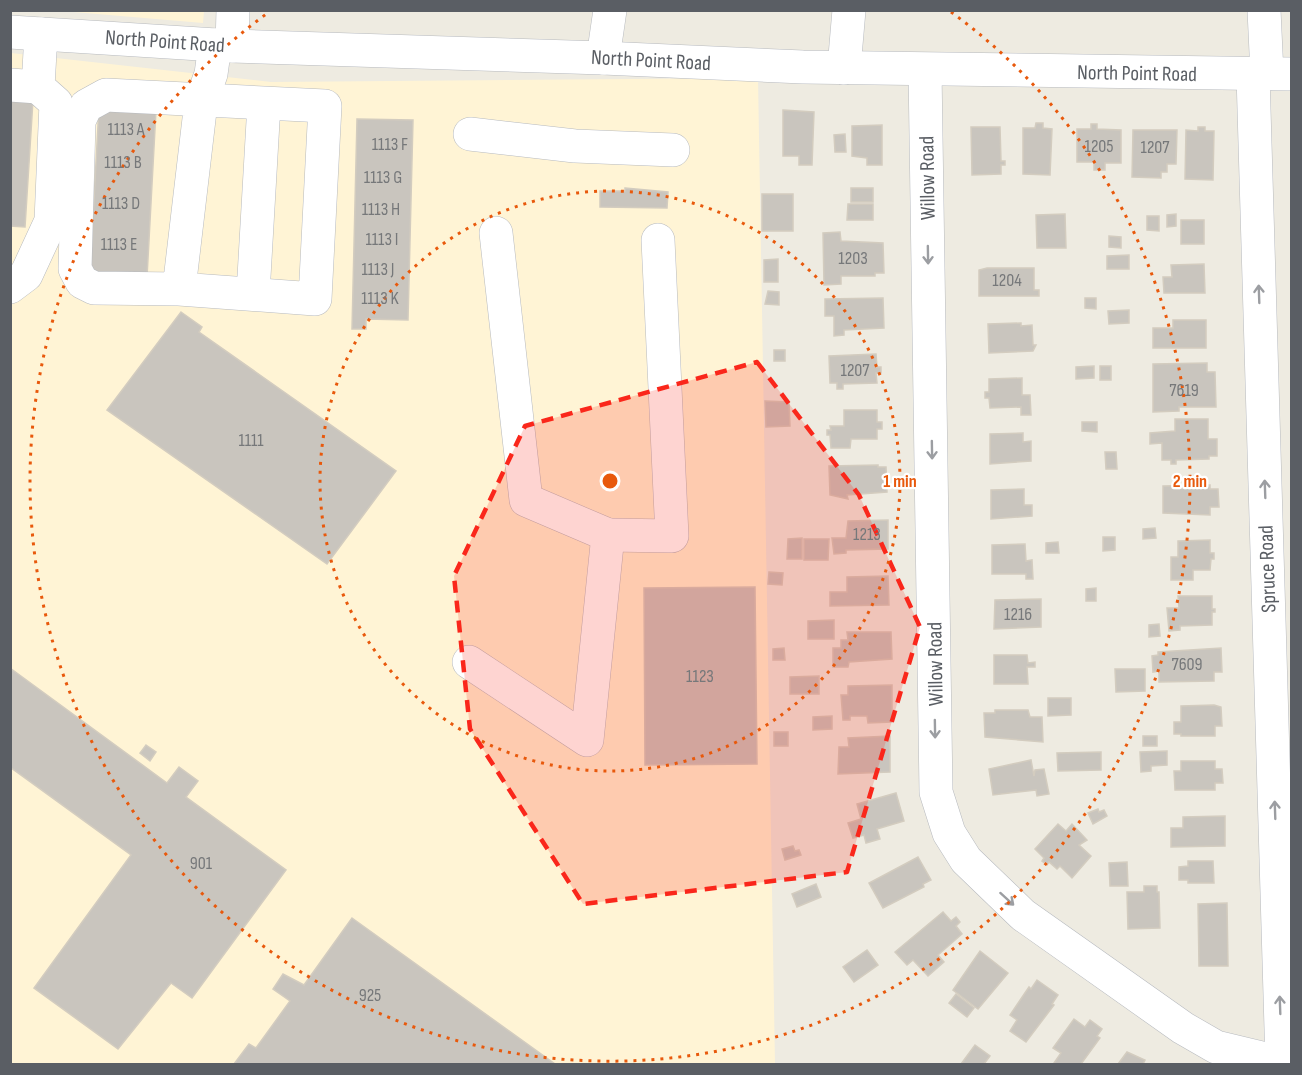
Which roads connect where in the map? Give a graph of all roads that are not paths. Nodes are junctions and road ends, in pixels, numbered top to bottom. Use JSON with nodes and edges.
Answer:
{"nodes":[{"id":1,"x":233,"y":10,"type":"edge"},
{"id":2,"x":610,"y":10,"type":"edge"},
{"id":3,"x":849,"y":10,"type":"edge"},
{"id":4,"x":1263,"y":10,"type":"edge"},
{"id":5,"x":26,"y":33,"type":"edge"},
{"id":6,"x":223,"y":45,"type":"junction"},
{"id":7,"x":603,"y":58,"type":"junction"},
{"id":8,"x":844,"y":68,"type":"junction"},
{"id":9,"x":925,"y":70,"type":"junction"},
{"id":10,"x":1270,"y":74,"type":"edge"},
{"id":11,"x":24,"y":86,"type":"edge"},
{"id":12,"x":201,"y":102,"type":"junction"},
{"id":13,"x":264,"y":104,"type":"junction"},
{"id":14,"x":68,"y":121,"type":"junction"},
{"id":15,"x":470,"y":134,"type":"dead end"},
{"id":16,"x":673,"y":150,"type":"dead end"},
{"id":17,"x":496,"y":233,"type":"dead end"},
{"id":18,"x":658,"y":240,"type":"dead end"},
{"id":19,"x":10,"y":287,"type":"edge"},
{"id":20,"x":179,"y":289,"type":"junction"},
{"id":21,"x":253,"y":294,"type":"junction"},
{"id":22,"x":608,"y":535,"type":"junction"},
{"id":23,"x":469,"y":662,"type":"dead end"},
{"id":24,"x":1287,"y":1063,"type":"edge"}],
"edges":[{"from":1,"to":6,"type":"street"},
{"from":2,"to":7,"type":"street"},
{"from":3,"to":8,"type":"street"},
{"from":4,"to":10,"type":"street","name":"Spruce Road"},
{"from":5,"to":6,"type":"street","name":"North Point Road"},
{"from":5,"to":11,"type":"street"},
{"from":6,"to":7,"type":"street","name":"North Point Road"},
{"from":6,"to":12,"type":"street"},
{"from":7,"to":8,"type":"street","name":"North Point Road"},
{"from":8,"to":9,"type":"street","name":"North Point Road"},
{"from":9,"to":10,"type":"street","name":"North Point Road"},
{"from":9,"to":24,"type":"street","name":"Willow Road","one_way":true},
{"from":24,"to":10,"type":"street","name":"Spruce Road","one_way":true},
{"from":11,"to":14,"type":"street"},
{"from":12,"to":13,"type":"street"},
{"from":12,"to":14,"type":"street"},
{"from":12,"to":20,"type":"street"},
{"from":13,"to":21,"type":"street"},
{"from":13,"to":21,"type":"street"},
{"from":14,"to":19,"type":"street"},
{"from":14,"to":20,"type":"street"},
{"from":15,"to":16,"type":"street"},
{"from":17,"to":22,"type":"street"},
{"from":18,"to":22,"type":"street"},
{"from":20,"to":21,"type":"street"},
{"from":22,"to":23,"type":"street"}]}
